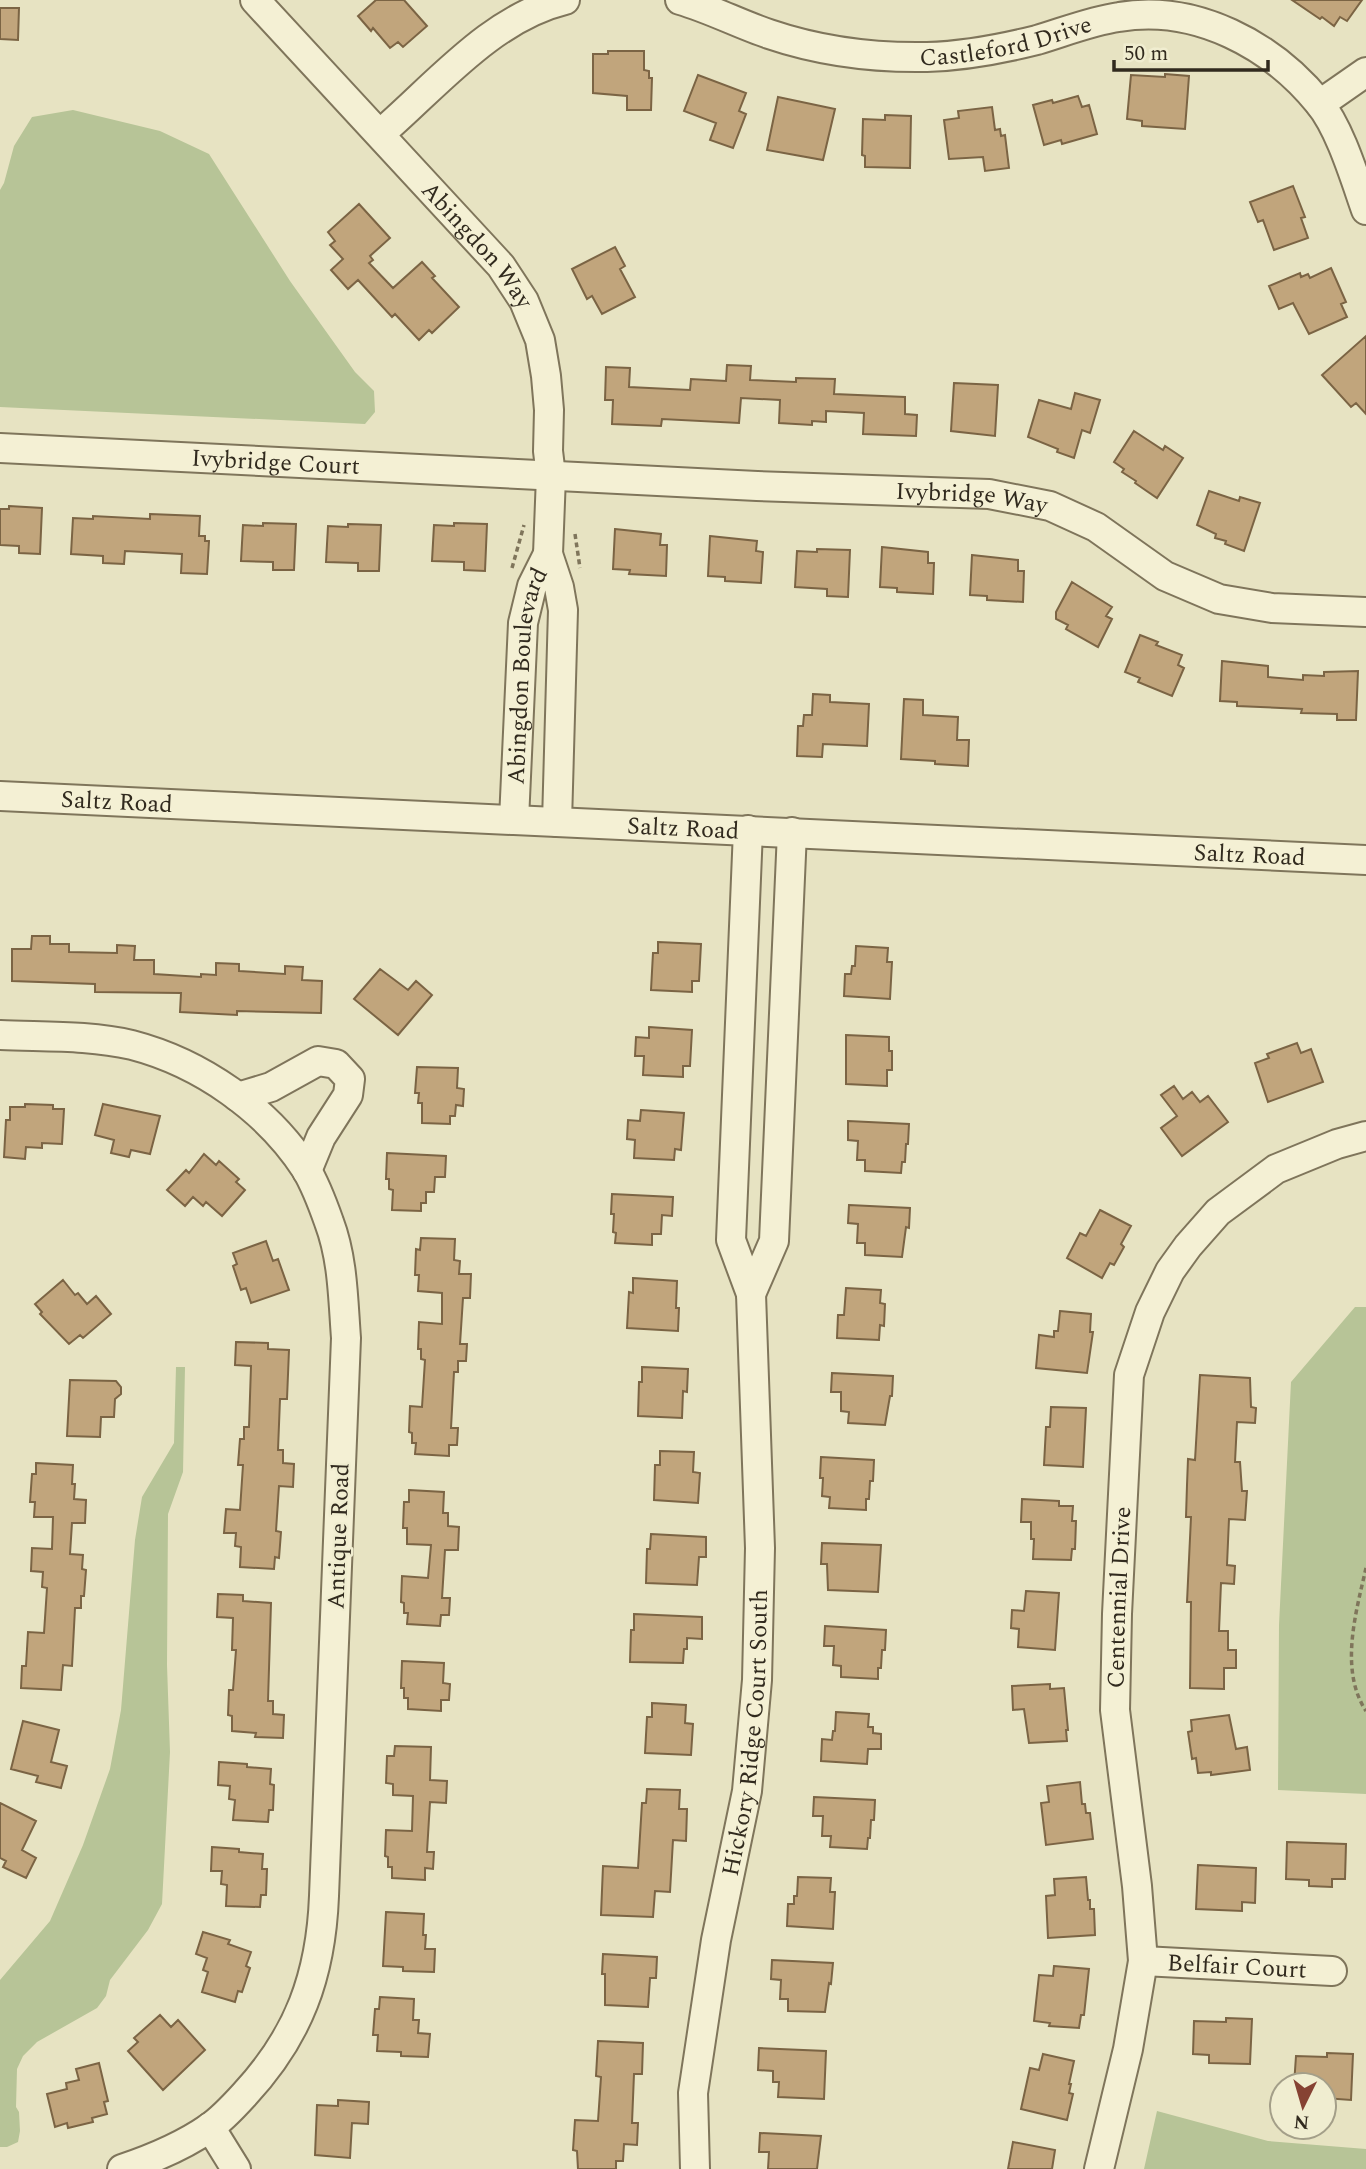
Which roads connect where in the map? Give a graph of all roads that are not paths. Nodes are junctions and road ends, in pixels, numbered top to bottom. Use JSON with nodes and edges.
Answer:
{"nodes":[{"id":1,"x":255,"y":0,"type":"edge"},
{"id":2,"x":565,"y":0,"type":"edge"},
{"id":3,"x":680,"y":0,"type":"edge"},
{"id":4,"x":1366,"y":72,"type":"edge"},
{"id":5,"x":1320,"y":104,"type":"junction"},
{"id":6,"x":380,"y":134,"type":"junction"},
{"id":7,"x":1366,"y":210,"type":"edge"},
{"id":8,"x":0,"y":448,"type":"edge"},
{"id":9,"x":551,"y":476,"type":"junction"},
{"id":10,"x":548,"y":554,"type":"junction"},
{"id":11,"x":1366,"y":612,"type":"edge"},
{"id":12,"x":0,"y":796,"type":"edge"},
{"id":13,"x":514,"y":820,"type":"junction"},
{"id":14,"x":557,"y":822,"type":"junction"},
{"id":15,"x":748,"y":830,"type":"junction"},
{"id":16,"x":792,"y":832,"type":"junction"},
{"id":17,"x":1366,"y":859,"type":"edge"},
{"id":18,"x":0,"y":1035,"type":"edge"},
{"id":19,"x":239,"y":1097,"type":"junction"},
{"id":20,"x":736,"y":1136,"type":"junction"},
{"id":21,"x":1366,"y":1136,"type":"edge"},
{"id":22,"x":779,"y":1137,"type":"junction"},
{"id":23,"x":307,"y":1171,"type":"junction"},
{"id":24,"x":751,"y":1294,"type":"junction"},
{"id":25,"x":1143,"y":1961,"type":"junction"},
{"id":26,"x":1332,"y":1971,"type":"dead end"},
{"id":27,"x":210,"y":2127,"type":"junction"},
{"id":28,"x":122,"y":2169,"type":"edge"},
{"id":29,"x":236,"y":2169,"type":"edge"},
{"id":30,"x":695,"y":2169,"type":"edge"},
{"id":31,"x":1099,"y":2169,"type":"edge"}],
"edges":[{"from":1,"to":6,"type":"street","name":"Abingdon Way"},
{"from":2,"to":6,"type":"street"},
{"from":3,"to":5,"type":"street","name":"Castleford Drive"},
{"from":4,"to":5,"type":"street"},
{"from":5,"to":7,"type":"street","name":"Castleford Drive"},
{"from":6,"to":9,"type":"street","name":"Abingdon Way"},
{"from":8,"to":9,"type":"street","name":"Ivybridge Court"},
{"from":9,"to":10,"type":"street","name":"Abingdon Way"},
{"from":9,"to":11,"type":"street","name":"Ivybridge Way"},
{"from":10,"to":13,"type":"street","name":"Abingdon Boulevard"},
{"from":10,"to":14,"type":"street","name":"Abingdon Boulevard"},
{"from":12,"to":13,"type":"street","name":"Saltz Road"},
{"from":13,"to":14,"type":"street","name":"Saltz Road"},
{"from":14,"to":15,"type":"street","name":"Saltz Road"},
{"from":15,"to":16,"type":"street","name":"Saltz Road"},
{"from":15,"to":20,"type":"street","name":"Hickory Ridge Court South"},
{"from":16,"to":17,"type":"street","name":"Saltz Road"},
{"from":16,"to":22,"type":"street","name":"Hickory Ridge Court South"},
{"from":18,"to":19,"type":"street","name":"Antique Road"},
{"from":19,"to":23,"type":"street","name":"Antique Road"},
{"from":19,"to":23,"type":"street"},
{"from":20,"to":22,"type":"street"},
{"from":20,"to":24,"type":"street","name":"Hickory Ridge Court South"},
{"from":21,"to":25,"type":"street","name":"Centennial Drive"},
{"from":22,"to":24,"type":"street","name":"Hickory Ridge Court South"},
{"from":23,"to":27,"type":"street","name":"Antique Road"},
{"from":24,"to":30,"type":"street","name":"Hickory Ridge Court South"},
{"from":25,"to":26,"type":"street","name":"Belfair Court"},
{"from":25,"to":31,"type":"street","name":"Centennial Drive"},
{"from":27,"to":28,"type":"street","name":"Antique Road"},
{"from":27,"to":29,"type":"street"}]}
